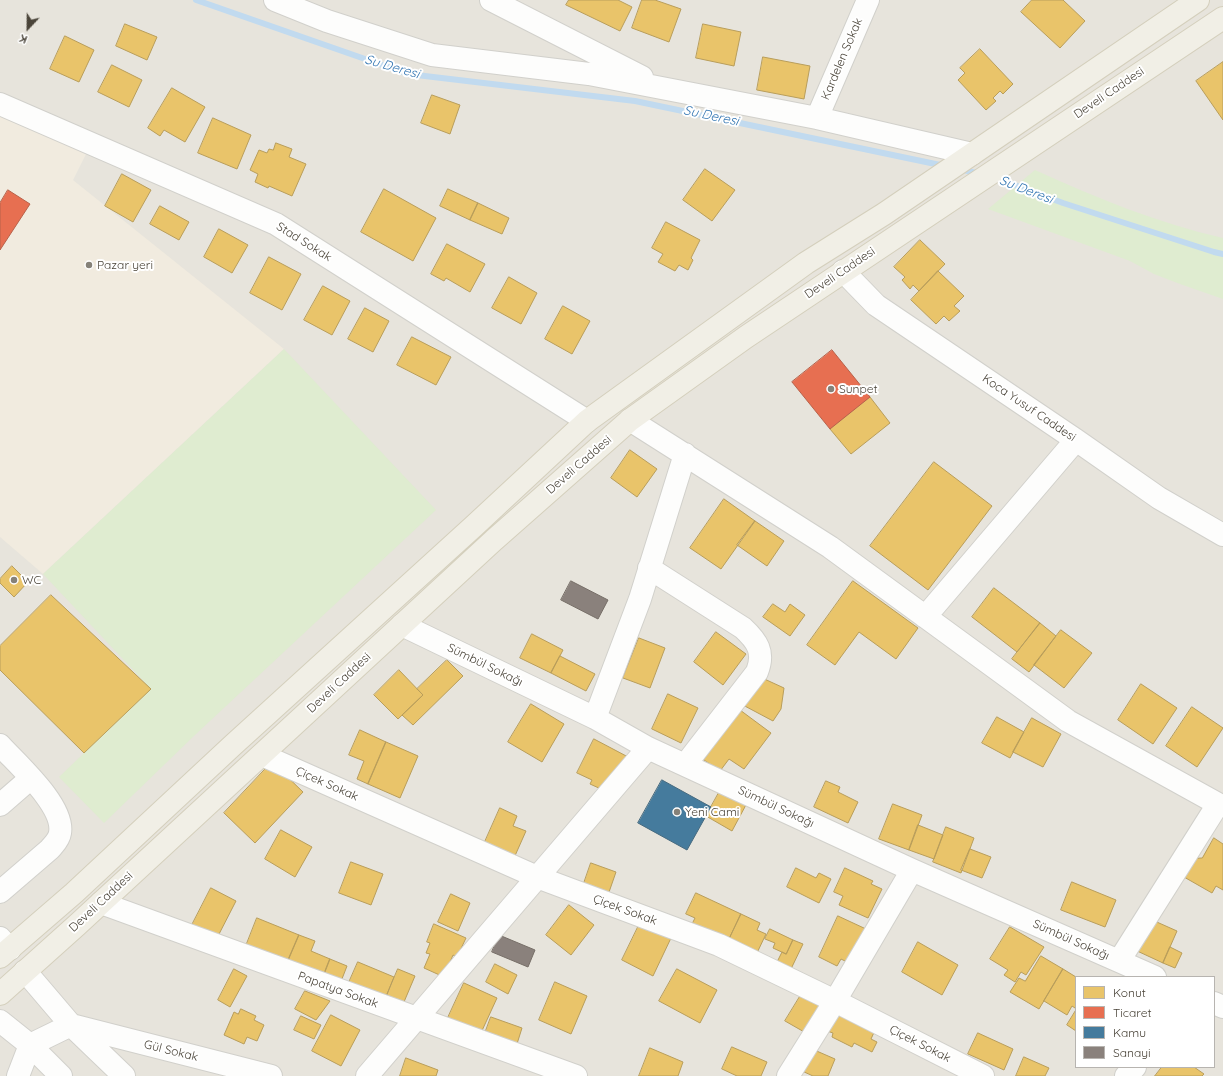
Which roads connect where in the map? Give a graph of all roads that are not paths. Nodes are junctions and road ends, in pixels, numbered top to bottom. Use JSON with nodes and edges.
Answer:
{"nodes":[{"id":1,"x":275,"y":0,"type":"edge"},
{"id":2,"x":491,"y":0,"type":"edge"},
{"id":3,"x":868,"y":0,"type":"edge"},
{"id":4,"x":1198,"y":0,"type":"edge"},
{"id":5,"x":1223,"y":18,"type":"edge"},
{"id":6,"x":665,"y":89,"type":"junction"},
{"id":7,"x":0,"y":104,"type":"edge"},
{"id":8,"x":817,"y":118,"type":"junction"},
{"id":9,"x":966,"y":158,"type":"junction"},
{"id":10,"x":843,"y":271,"type":"junction"},
{"id":11,"x":630,"y":420,"type":"junction"},
{"id":12,"x":587,"y":421,"type":"junction"},
{"id":13,"x":1076,"y":440,"type":"junction"},
{"id":14,"x":686,"y":454,"type":"junction"},
{"id":15,"x":1223,"y":535,"type":"edge"},
{"id":16,"x":649,"y":568,"type":"junction"},
{"id":17,"x":925,"y":616,"type":"junction"},
{"id":18,"x":402,"y":625,"type":"junction"},
{"id":19,"x":595,"y":718,"type":"junction"},
{"id":20,"x":0,"y":745,"type":"edge"},
{"id":21,"x":648,"y":748,"type":"junction"},
{"id":22,"x":262,"y":755,"type":"junction"},
{"id":23,"x":685,"y":765,"type":"junction"},
{"id":24,"x":31,"y":778,"type":"junction"},
{"id":25,"x":0,"y":805,"type":"edge"},
{"id":26,"x":912,"y":870,"type":"junction"},
{"id":27,"x":537,"y":877,"type":"junction"},
{"id":28,"x":0,"y":892,"type":"edge"},
{"id":29,"x":101,"y":903,"type":"junction"},
{"id":30,"x":3,"y":948,"type":"edge"},
{"id":31,"x":1119,"y":961,"type":"junction"},
{"id":32,"x":25,"y":971,"type":"junction"},
{"id":33,"x":1153,"y":976,"type":"edge"},
{"id":34,"x":0,"y":994,"type":"edge"},
{"id":35,"x":835,"y":1001,"type":"junction"},
{"id":36,"x":416,"y":1018,"type":"junction"},
{"id":37,"x":0,"y":1021,"type":"edge"},
{"id":38,"x":71,"y":1025,"type":"junction"},
{"id":39,"x":30,"y":1045,"type":"junction"},
{"id":40,"x":1134,"y":1068,"type":"edge"},
{"id":41,"x":18,"y":1076,"type":"edge"},
{"id":42,"x":61,"y":1076,"type":"edge"},
{"id":43,"x":124,"y":1076,"type":"edge"},
{"id":44,"x":271,"y":1076,"type":"edge"},
{"id":45,"x":367,"y":1076,"type":"edge"},
{"id":46,"x":576,"y":1076,"type":"edge"},
{"id":47,"x":788,"y":1076,"type":"edge"},
{"id":48,"x":983,"y":1076,"type":"edge"},
{"id":49,"x":1126,"y":1076,"type":"edge"}],
"edges":[{"from":1,"to":6,"type":"street"},
{"from":2,"to":6,"type":"street"},
{"from":3,"to":8,"type":"street","name":"Kardelen Sokak"},
{"from":4,"to":9,"type":"main road","name":"Develi Caddesi"},
{"from":5,"to":10,"type":"main road","name":"Develi Caddesi"},
{"from":6,"to":8,"type":"street"},
{"from":7,"to":12,"type":"street","name":"Stad Sokak"},
{"from":8,"to":9,"type":"street"},
{"from":9,"to":12,"type":"main road","name":"Develi Caddesi"},
{"from":10,"to":11,"type":"main road","name":"Develi Caddesi"},
{"from":10,"to":13,"type":"street","name":"Koca Yusuf Caddesi"},
{"from":11,"to":14,"type":"street"},
{"from":11,"to":18,"type":"main road","name":"Develi Caddesi"},
{"from":12,"to":30,"type":"main road","name":"Develi Caddesi"},
{"from":13,"to":15,"type":"street","name":"Koca Yusuf Caddesi"},
{"from":13,"to":17,"type":"street"},
{"from":14,"to":16,"type":"street"},
{"from":14,"to":17,"type":"street"},
{"from":16,"to":19,"type":"street"},
{"from":16,"to":23,"type":"street"},
{"from":17,"to":31,"type":"street"},
{"from":18,"to":19,"type":"street","name":"Sümbül Sokağı"},
{"from":18,"to":22,"type":"main road","name":"Develi Caddesi"},
{"from":19,"to":21,"type":"street","name":"Sümbül Sokağı"},
{"from":20,"to":24,"type":"street"},
{"from":21,"to":23,"type":"street","name":"Sümbül Sokağı"},
{"from":21,"to":27,"type":"street"},
{"from":22,"to":27,"type":"street","name":"Çiçek Sokak"},
{"from":22,"to":29,"type":"main road","name":"Develi Caddesi"},
{"from":23,"to":26,"type":"street","name":"Sümbül Sokağı"},
{"from":24,"to":25,"type":"street"},
{"from":24,"to":28,"type":"street"},
{"from":26,"to":31,"type":"street","name":"Sümbül Sokağı"},
{"from":26,"to":35,"type":"street"},
{"from":27,"to":35,"type":"street","name":"Çiçek Sokak"},
{"from":27,"to":36,"type":"street"},
{"from":29,"to":32,"type":"main road","name":"Develi Caddesi"},
{"from":29,"to":36,"type":"street","name":"Papatya Sokak"},
{"from":31,"to":33,"type":"street","name":"Sümbül Sokağı"},
{"from":32,"to":34,"type":"main road","name":"Develi Caddesi"},
{"from":32,"to":38,"type":"street"},
{"from":35,"to":47,"type":"street"},
{"from":35,"to":48,"type":"street","name":"Çiçek Sokak"},
{"from":36,"to":45,"type":"street"},
{"from":36,"to":46,"type":"street","name":"Papatya Sokak"},
{"from":37,"to":39,"type":"street"},
{"from":38,"to":39,"type":"street"},
{"from":38,"to":43,"type":"street"},
{"from":38,"to":44,"type":"street","name":"Gül Sokak"},
{"from":39,"to":41,"type":"street"},
{"from":39,"to":42,"type":"street"},
{"from":40,"to":49,"type":"street"}]}
